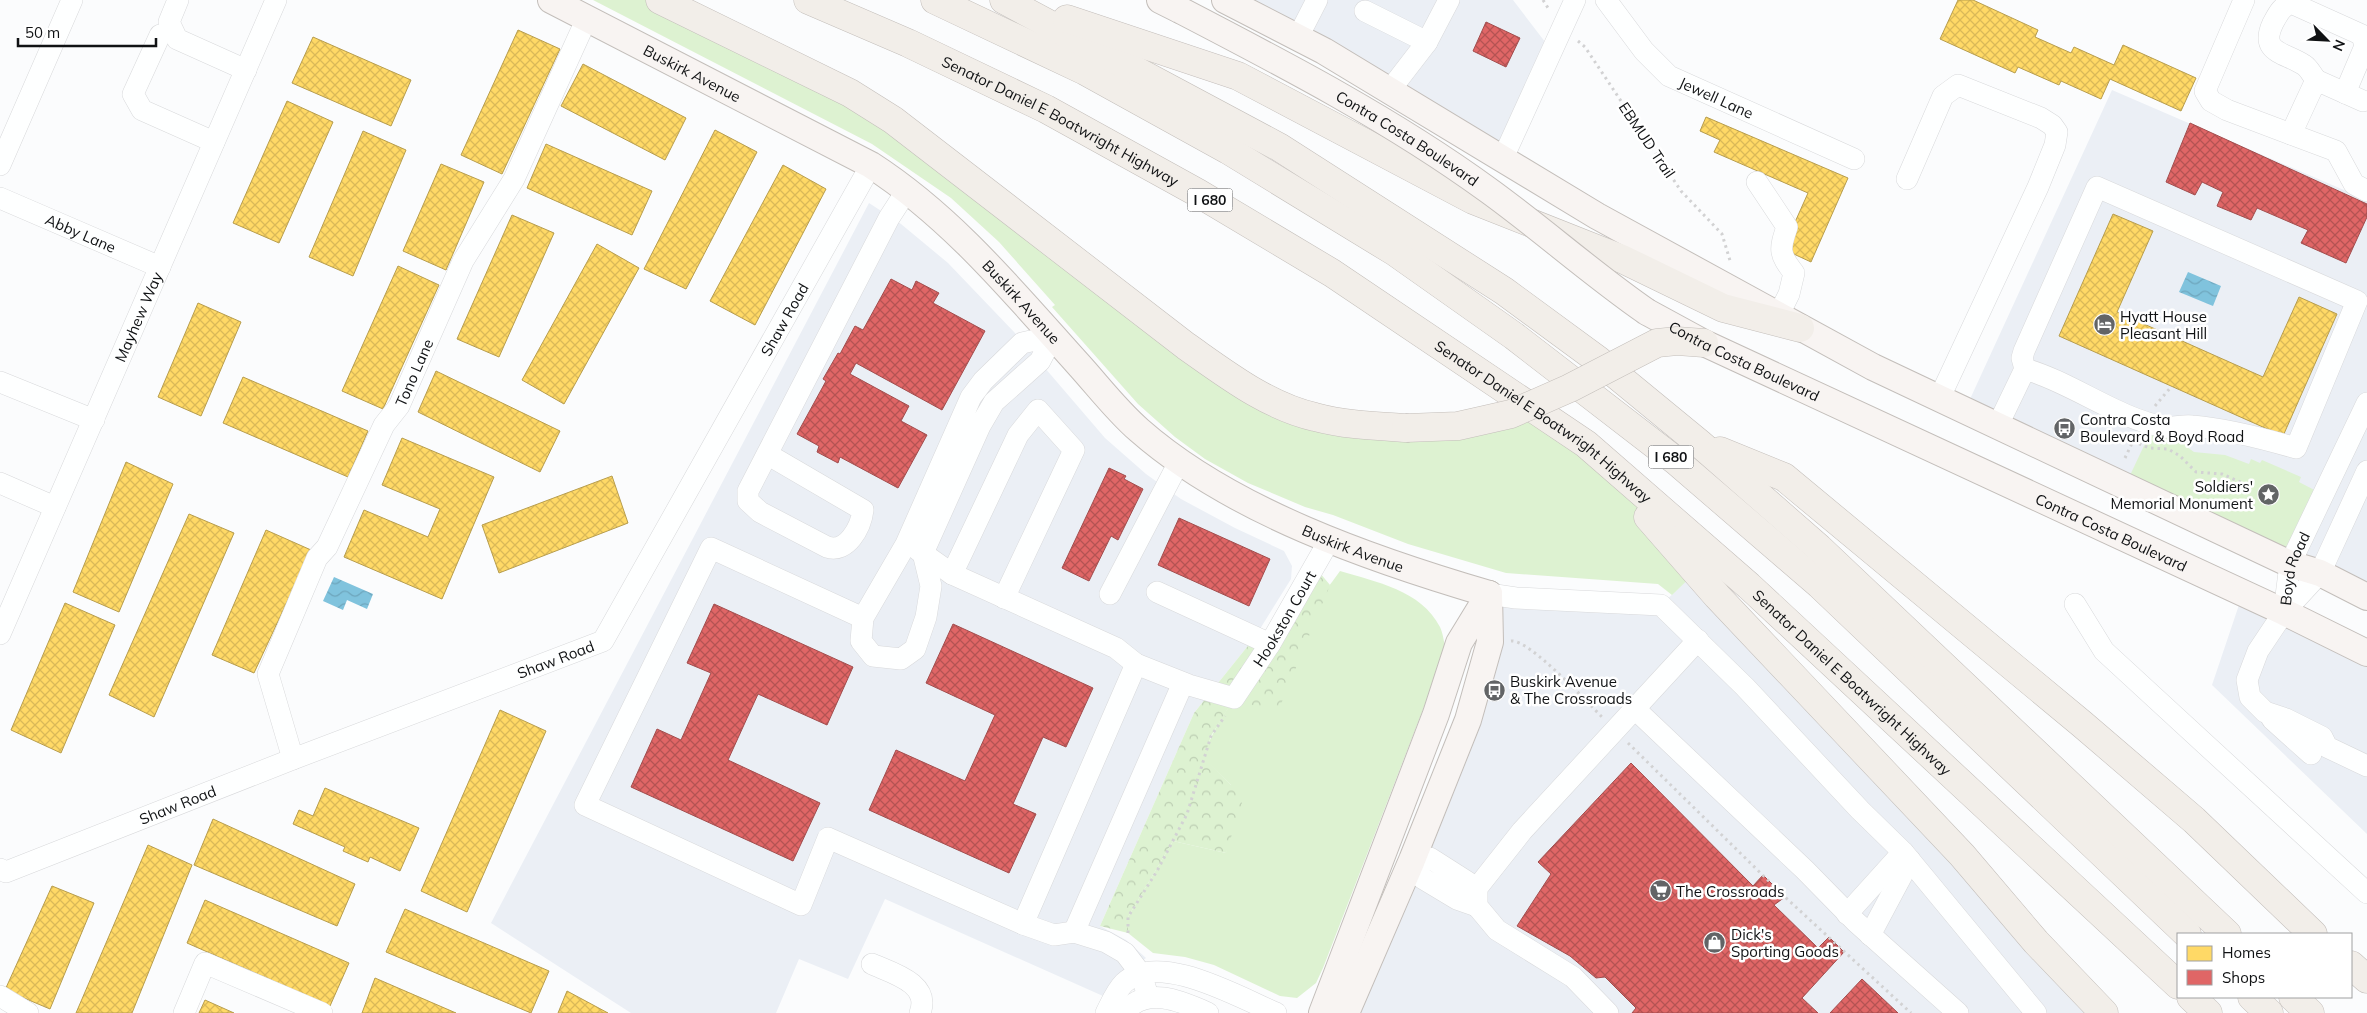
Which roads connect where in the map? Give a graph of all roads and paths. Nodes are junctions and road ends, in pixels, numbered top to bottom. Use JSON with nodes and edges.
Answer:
{"nodes":[{"id":1,"x":72,"y":0,"type":"edge"},
{"id":2,"x":178,"y":0,"type":"edge"},
{"id":3,"x":276,"y":0,"type":"edge"},
{"id":4,"x":551,"y":0,"type":"edge"},
{"id":5,"x":660,"y":0,"type":"edge"},
{"id":6,"x":808,"y":0,"type":"edge"},
{"id":7,"x":935,"y":0,"type":"edge"},
{"id":8,"x":1004,"y":0,"type":"edge"},
{"id":9,"x":1010,"y":0,"type":"edge"},
{"id":10,"x":1226,"y":0,"type":"edge"},
{"id":11,"x":1317,"y":0,"type":"edge"},
{"id":12,"x":1449,"y":0,"type":"edge"},
{"id":13,"x":1543,"y":0,"type":"edge"},
{"id":14,"x":1575,"y":0,"type":"edge"},
{"id":15,"x":1606,"y":0,"type":"edge"},
{"id":16,"x":2244,"y":0,"type":"edge"},
{"id":17,"x":1170,"y":5,"type":"edge"},
{"id":18,"x":1365,"y":11,"type":"dead end"},
{"id":19,"x":587,"y":18,"type":"junction"},
{"id":20,"x":1562,"y":29,"type":"junction"},
{"id":21,"x":160,"y":35,"type":"dead end"},
{"id":22,"x":1298,"y":38,"type":"junction"},
{"id":23,"x":1427,"y":42,"type":"junction"},
{"id":24,"x":246,"y":70,"type":"junction"},
{"id":25,"x":2316,"y":80,"type":"junction"},
{"id":26,"x":1390,"y":90,"type":"junction"},
{"id":27,"x":2291,"y":134,"type":"junction"},
{"id":28,"x":214,"y":142,"type":"junction"},
{"id":29,"x":1504,"y":158,"type":"junction"},
{"id":30,"x":1854,"y":160,"type":"dead end"},
{"id":31,"x":0,"y":165,"type":"edge"},
{"id":32,"x":871,"y":165,"type":"junction"},
{"id":33,"x":1907,"y":179,"type":"dead end"},
{"id":34,"x":1757,"y":182,"type":"dead end"},
{"id":35,"x":907,"y":190,"type":"junction"},
{"id":36,"x":2367,"y":191,"type":"edge"},
{"id":37,"x":0,"y":198,"type":"edge"},
{"id":38,"x":160,"y":267,"type":"junction"},
{"id":39,"x":1719,"y":284,"type":"junction"},
{"id":40,"x":2364,"y":307,"type":"edge"},
{"id":41,"x":1789,"y":322,"type":"junction"},
{"id":42,"x":1053,"y":336,"type":"junction"},
{"id":43,"x":1704,"y":343,"type":"junction"},
{"id":44,"x":2025,"y":369,"type":"junction"},
{"id":45,"x":0,"y":382,"type":"edge"},
{"id":46,"x":1939,"y":399,"type":"junction"},
{"id":47,"x":2367,"y":403,"type":"edge"},
{"id":48,"x":94,"y":420,"type":"junction"},
{"id":49,"x":1997,"y":427,"type":"junction"},
{"id":50,"x":2133,"y":441,"type":"dead end"},
{"id":51,"x":1699,"y":443,"type":"junction"},
{"id":52,"x":1586,"y":444,"type":"junction"},
{"id":53,"x":767,"y":454,"type":"junction"},
{"id":54,"x":1178,"y":462,"type":"junction"},
{"id":55,"x":2367,"y":471,"type":"edge"},
{"id":56,"x":0,"y":483,"type":"edge"},
{"id":57,"x":2245,"y":484,"type":"dead end"},
{"id":58,"x":55,"y":507,"type":"junction"},
{"id":59,"x":1330,"y":539,"type":"junction"},
{"id":60,"x":915,"y":548,"type":"junction"},
{"id":61,"x":2290,"y":564,"type":"junction"},
{"id":62,"x":2320,"y":573,"type":"junction"},
{"id":63,"x":952,"y":574,"type":"junction"},
{"id":64,"x":1157,"y":592,"type":"dead end"},
{"id":65,"x":1110,"y":594,"type":"dead end"},
{"id":66,"x":1490,"y":594,"type":"junction"},
{"id":67,"x":2367,"y":597,"type":"edge"},
{"id":68,"x":1004,"y":598,"type":"junction"},
{"id":69,"x":2076,"y":604,"type":"dead end"},
{"id":70,"x":2284,"y":612,"type":"junction"},
{"id":71,"x":863,"y":618,"type":"junction"},
{"id":72,"x":0,"y":634,"type":"edge"},
{"id":73,"x":1698,"y":640,"type":"junction"},
{"id":74,"x":1490,"y":642,"type":"junction"},
{"id":75,"x":1270,"y":644,"type":"junction"},
{"id":76,"x":2367,"y":653,"type":"edge"},
{"id":77,"x":1136,"y":664,"type":"junction"},
{"id":78,"x":1183,"y":683,"type":"junction"},
{"id":79,"x":1232,"y":703,"type":"junction"},
{"id":80,"x":1635,"y":709,"type":"junction"},
{"id":81,"x":1616,"y":730,"type":"junction"},
{"id":82,"x":293,"y":759,"type":"junction"},
{"id":83,"x":2367,"y":766,"type":"edge"},
{"id":84,"x":2367,"y":770,"type":"edge"},
{"id":85,"x":2367,"y":782,"type":"edge"},
{"id":86,"x":1907,"y":856,"type":"junction"},
{"id":87,"x":1412,"y":860,"type":"junction"},
{"id":88,"x":0,"y":869,"type":"edge"},
{"id":89,"x":2367,"y":893,"type":"edge"},
{"id":90,"x":1477,"y":897,"type":"junction"},
{"id":91,"x":1848,"y":914,"type":"junction"},
{"id":92,"x":1023,"y":924,"type":"junction"},
{"id":93,"x":1074,"y":932,"type":"junction"},
{"id":94,"x":2186,"y":933,"type":"edge"},
{"id":95,"x":2226,"y":933,"type":"edge"},
{"id":96,"x":2312,"y":933,"type":"edge"},
{"id":97,"x":1870,"y":935,"type":"junction"},
{"id":98,"x":872,"y":964,"type":"dead end"},
{"id":99,"x":2352,"y":966,"type":"edge"},
{"id":100,"x":1136,"y":967,"type":"junction"},
{"id":101,"x":2367,"y":979,"type":"edge"},
{"id":102,"x":2177,"y":984,"type":"edge"},
{"id":103,"x":0,"y":996,"type":"edge"},
{"id":104,"x":1148,"y":996,"type":"junction"},
{"id":105,"x":2192,"y":998,"type":"edge"},
{"id":106,"x":2253,"y":998,"type":"edge"},
{"id":107,"x":2294,"y":998,"type":"edge"},
{"id":108,"x":1594,"y":1008,"type":"edge"},
{"id":109,"x":28,"y":1013,"type":"edge"},
{"id":110,"x":184,"y":1013,"type":"edge"},
{"id":111,"x":322,"y":1013,"type":"edge"},
{"id":112,"x":920,"y":1013,"type":"edge"},
{"id":113,"x":1106,"y":1013,"type":"edge"},
{"id":114,"x":1124,"y":1013,"type":"edge"},
{"id":115,"x":1208,"y":1013,"type":"edge"},
{"id":116,"x":1276,"y":1013,"type":"edge"},
{"id":117,"x":1322,"y":1013,"type":"edge"},
{"id":118,"x":1346,"y":1013,"type":"edge"},
{"id":119,"x":1911,"y":1013,"type":"edge"},
{"id":120,"x":1958,"y":1013,"type":"edge"},
{"id":121,"x":2036,"y":1013,"type":"edge"},
{"id":122,"x":2104,"y":1013,"type":"edge"},
{"id":123,"x":2208,"y":1013,"type":"edge"},
{"id":124,"x":2269,"y":1013,"type":"edge"},
{"id":125,"x":2310,"y":1013,"type":"edge"}],
"edges":[{"from":1,"to":31,"type":"street"},
{"from":2,"to":24,"type":"street"},
{"from":3,"to":24,"type":"street","name":"Mayhew Way"},
{"from":4,"to":19,"type":"main road","name":"Buskirk Avenue"},
{"from":5,"to":43,"type":"highway","bridge":true},
{"from":6,"to":52,"type":"highway","name":"Senator Daniel E Boatwright Highway","number":"I 680"},
{"from":7,"to":94,"type":"highway","number":"I 680"},
{"from":8,"to":51,"type":"highway","number":"I 680"},
{"from":9,"to":41,"type":"highway"},
{"from":10,"to":22,"type":"main road","name":"Contra Costa Boulevard"},
{"from":11,"to":22,"type":"street"},
{"from":12,"to":23,"type":"street"},
{"from":13,"to":20,"type":"path","name":"EBMUD Trail"},
{"from":14,"to":20,"type":"street"},
{"from":15,"to":30,"type":"street","name":"Jewell Lane"},
{"from":16,"to":27,"type":"street"},
{"from":17,"to":43,"type":"main road","name":"Contra Costa Boulevard","bridge":true},
{"from":18,"to":23,"type":"street"},
{"from":19,"to":32,"type":"main road","name":"Buskirk Avenue"},
{"from":19,"to":82,"type":"street","name":"Tono Lane"},
{"from":20,"to":29,"type":"street"},
{"from":20,"to":39,"type":"path","name":"EBMUD Trail"},
{"from":21,"to":28,"type":"street"},
{"from":22,"to":26,"type":"main road","name":"Contra Costa Boulevard"},
{"from":23,"to":26,"type":"street"},
{"from":24,"to":28,"type":"street","name":"Mayhew Way"},
{"from":25,"to":25,"type":"street"},
{"from":25,"to":27,"type":"street"},
{"from":26,"to":29,"type":"main road","name":"Contra Costa Boulevard"},
{"from":27,"to":36,"type":"street"},
{"from":28,"to":38,"type":"street","name":"Mayhew Way"},
{"from":29,"to":39,"type":"main road","name":"Contra Costa Boulevard"},
{"from":32,"to":35,"type":"main road","name":"Buskirk Avenue"},
{"from":32,"to":82,"type":"street","name":"Shaw Road"},
{"from":33,"to":46,"type":"street"},
{"from":34,"to":41,"type":"street"},
{"from":35,"to":42,"type":"main road","name":"Buskirk Avenue"},
{"from":35,"to":53,"type":"street"},
{"from":37,"to":38,"type":"street","name":"Abby Lane"},
{"from":38,"to":48,"type":"street","name":"Mayhew Way"},
{"from":39,"to":41,"type":"main road","name":"Contra Costa Boulevard"},
{"from":40,"to":44,"type":"street"},
{"from":40,"to":44,"type":"street"},
{"from":41,"to":46,"type":"main road","name":"Contra Costa Boulevard"},
{"from":42,"to":54,"type":"main road","name":"Buskirk Avenue"},
{"from":42,"to":60,"type":"street"},
{"from":43,"to":70,"type":"main road","name":"Contra Costa Boulevard"},
{"from":44,"to":49,"type":"street"},
{"from":45,"to":48,"type":"street"},
{"from":46,"to":49,"type":"main road","name":"Contra Costa Boulevard"},
{"from":47,"to":61,"type":"street","name":"Boyd Road"},
{"from":48,"to":58,"type":"street","name":"Mayhew Way"},
{"from":49,"to":61,"type":"main road","name":"Contra Costa Boulevard"},
{"from":50,"to":57,"type":"path"},
{"from":51,"to":95,"type":"highway","number":"I 680"},
{"from":51,"to":96,"type":"highway"},
{"from":52,"to":102,"type":"highway","name":"Senator Daniel E Boatwright Highway","number":"I 680"},
{"from":52,"to":122,"type":"highway"},
{"from":53,"to":53,"type":"street"},
{"from":54,"to":59,"type":"main road","name":"Buskirk Avenue"},
{"from":54,"to":65,"type":"street"},
{"from":55,"to":62,"type":"street","name":"Boyd Road"},
{"from":56,"to":58,"type":"street"},
{"from":58,"to":72,"type":"street","name":"Mayhew Way"},
{"from":59,"to":66,"type":"main road","name":"Buskirk Avenue"},
{"from":59,"to":75,"type":"street","name":"Hookston Court"},
{"from":60,"to":63,"type":"street"},
{"from":60,"to":71,"type":"street"},
{"from":60,"to":71,"type":"street"},
{"from":61,"to":62,"type":"main road","name":"Contra Costa Boulevard"},
{"from":61,"to":70,"type":"street","name":"Boyd Road"},
{"from":62,"to":67,"type":"main road","name":"Contra Costa Boulevard"},
{"from":62,"to":70,"type":"street","name":"Boyd Road"},
{"from":63,"to":68,"type":"street"},
{"from":63,"to":68,"type":"street"},
{"from":64,"to":75,"type":"street"},
{"from":66,"to":73,"type":"street"},
{"from":66,"to":74,"type":"main road"},
{"from":66,"to":117,"type":"main road"},
{"from":68,"to":77,"type":"street"},
{"from":69,"to":89,"type":"street"},
{"from":70,"to":76,"type":"main road","name":"Contra Costa Boulevard"},
{"from":70,"to":83,"type":"street"},
{"from":71,"to":92,"type":"street"},
{"from":73,"to":80,"type":"street"},
{"from":73,"to":86,"type":"street"},
{"from":74,"to":81,"type":"path"},
{"from":74,"to":87,"type":"main road"},
{"from":75,"to":79,"type":"street","name":"Hookston Court"},
{"from":77,"to":78,"type":"street"},
{"from":77,"to":92,"type":"street"},
{"from":78,"to":79,"type":"street"},
{"from":78,"to":93,"type":"street"},
{"from":79,"to":100,"type":"path"},
{"from":80,"to":81,"type":"street"},
{"from":80,"to":91,"type":"street"},
{"from":81,"to":90,"type":"street"},
{"from":81,"to":119,"type":"path"},
{"from":82,"to":88,"type":"street","name":"Shaw Road"},
{"from":84,"to":85,"type":"street"},
{"from":86,"to":91,"type":"street"},
{"from":86,"to":97,"type":"street"},
{"from":86,"to":121,"type":"street"},
{"from":87,"to":90,"type":"street"},
{"from":87,"to":118,"type":"main road"},
{"from":90,"to":108,"type":"street"},
{"from":91,"to":97,"type":"street"},
{"from":92,"to":93,"type":"street"},
{"from":93,"to":100,"type":"street"},
{"from":97,"to":120,"type":"street"},
{"from":98,"to":112,"type":"street"},
{"from":99,"to":101,"type":"highway"},
{"from":100,"to":104,"type":"street"},
{"from":100,"to":113,"type":"street"},
{"from":100,"to":116,"type":"street"},
{"from":103,"to":109,"type":"street"},
{"from":104,"to":114,"type":"street"},
{"from":104,"to":115,"type":"street"},
{"from":105,"to":123,"type":"highway"},
{"from":106,"to":124,"type":"highway"},
{"from":107,"to":125,"type":"highway"},
{"from":110,"to":111,"type":"street"}]}
